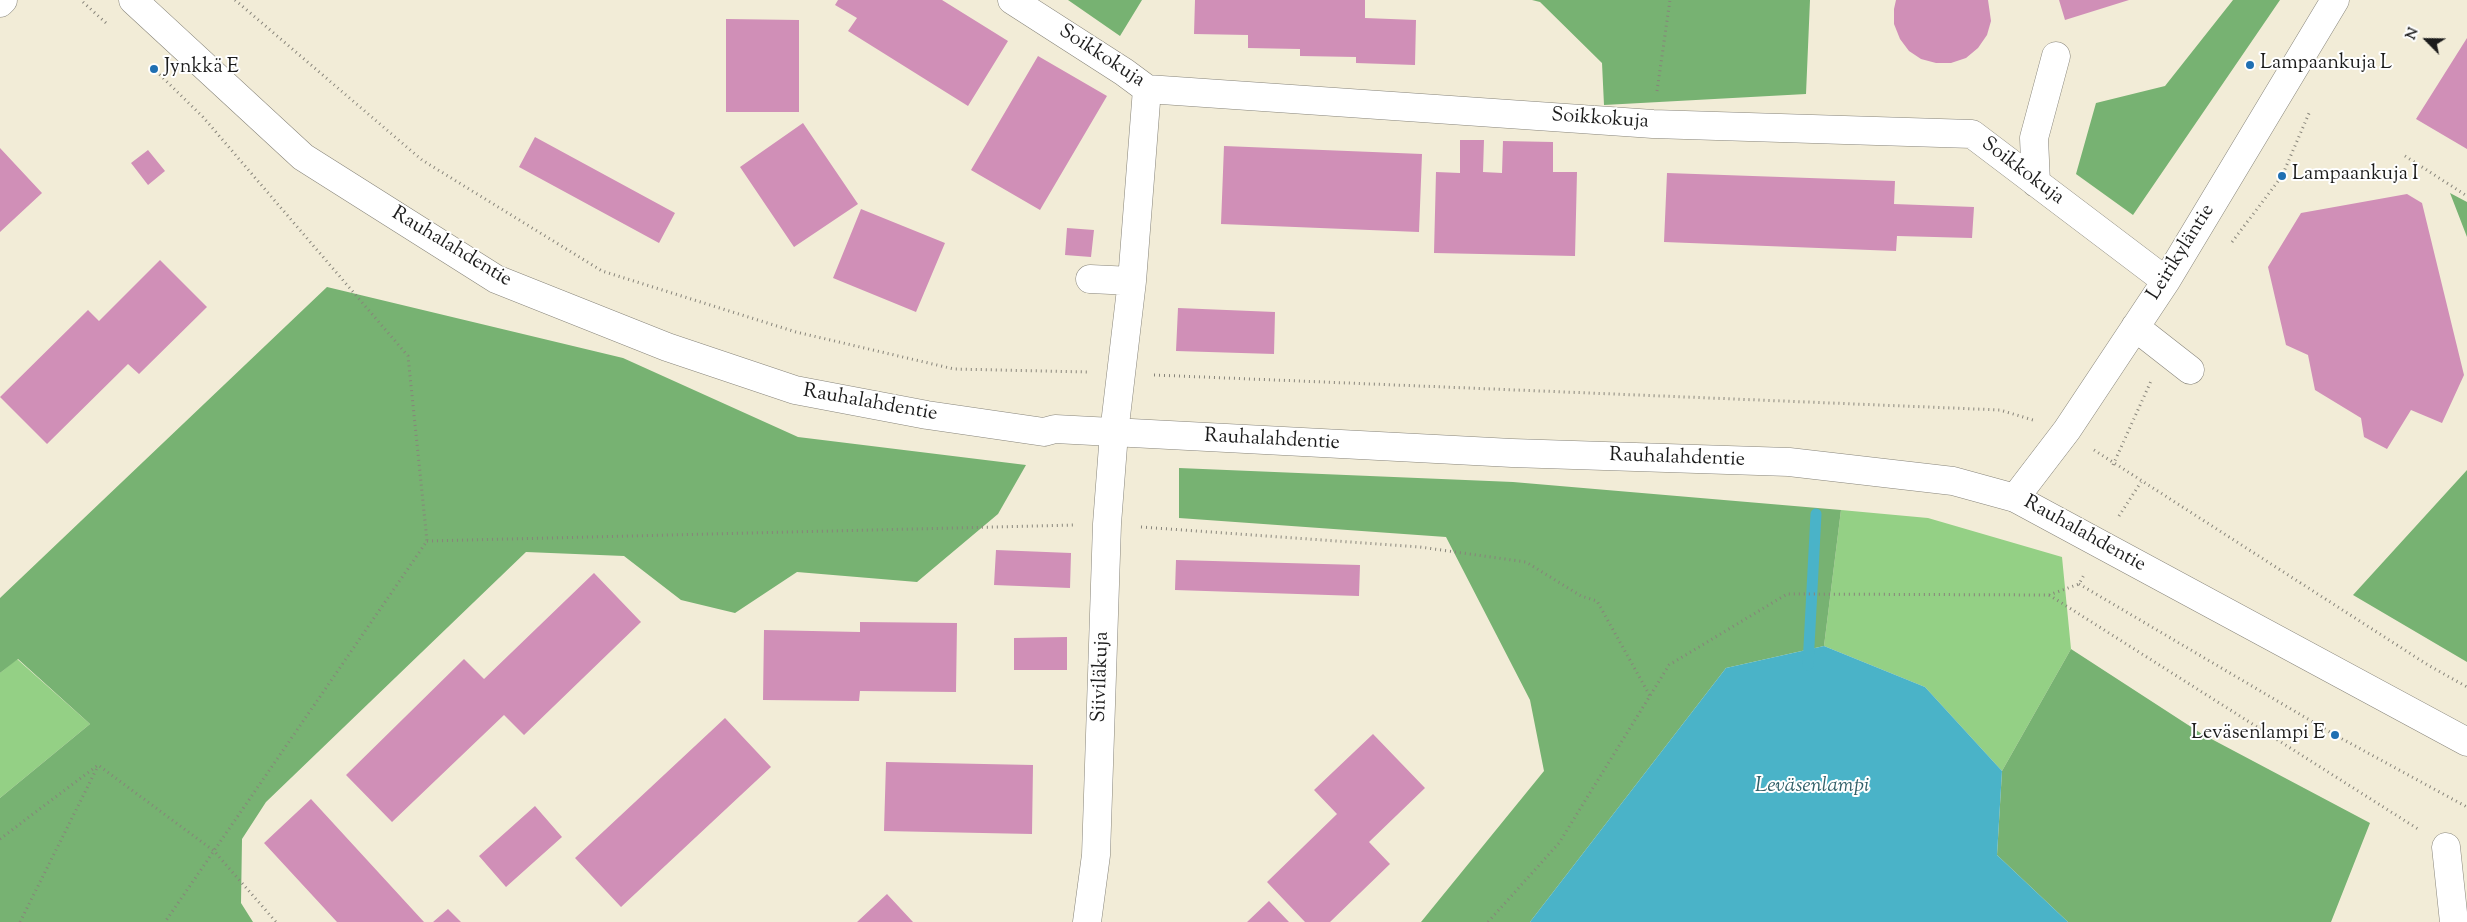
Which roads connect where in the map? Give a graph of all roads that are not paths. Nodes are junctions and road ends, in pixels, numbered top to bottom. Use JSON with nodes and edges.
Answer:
{"nodes":[{"id":1,"x":3,"y":0,"type":"edge"},
{"id":2,"x":133,"y":0,"type":"edge"},
{"id":3,"x":1012,"y":0,"type":"edge"},
{"id":4,"x":2334,"y":0,"type":"edge"},
{"id":5,"x":0,"y":3,"type":"edge"},
{"id":6,"x":2056,"y":56,"type":"dead end"},
{"id":7,"x":1147,"y":89,"type":"junction"},
{"id":8,"x":2036,"y":183,"type":"junction"},
{"id":9,"x":1090,"y":279,"type":"dead end"},
{"id":10,"x":1132,"y":281,"type":"junction"},
{"id":11,"x":2166,"y":281,"type":"junction"},
{"id":12,"x":2135,"y":327,"type":"junction"},
{"id":13,"x":2190,"y":370,"type":"dead end"},
{"id":14,"x":1114,"y":433,"type":"junction"},
{"id":15,"x":2015,"y":498,"type":"junction"},
{"id":16,"x":2467,"y":742,"type":"edge"},
{"id":17,"x":2446,"y":847,"type":"road end"},
{"id":18,"x":1087,"y":922,"type":"edge"},
{"id":19,"x":2454,"y":922,"type":"edge"}],
"edges":[{"from":1,"to":5,"type":"main road"},
{"from":2,"to":14,"type":"main road","name":"Rauhalahdentie"},
{"from":3,"to":7,"type":"main road","name":"Soikkokuja"},
{"from":4,"to":11,"type":"main road","name":"Leirikyläntie"},
{"from":6,"to":8,"type":"main road"},
{"from":7,"to":8,"type":"main road","name":"Soikkokuja"},
{"from":7,"to":10,"type":"main road","name":"Siiviläkuja"},
{"from":8,"to":11,"type":"main road","name":"Soikkokuja"},
{"from":9,"to":10,"type":"main road"},
{"from":10,"to":14,"type":"main road","name":"Siiviläkuja"},
{"from":11,"to":12,"type":"main road","name":"Leirikyläntie"},
{"from":12,"to":13,"type":"main road"},
{"from":12,"to":15,"type":"main road","name":"Leirikyläntie"},
{"from":14,"to":15,"type":"main road","name":"Rauhalahdentie"},
{"from":14,"to":18,"type":"main road","name":"Siiviläkuja"},
{"from":15,"to":16,"type":"main road","name":"Rauhalahdentie"},
{"from":17,"to":19,"type":"main road"}]}
